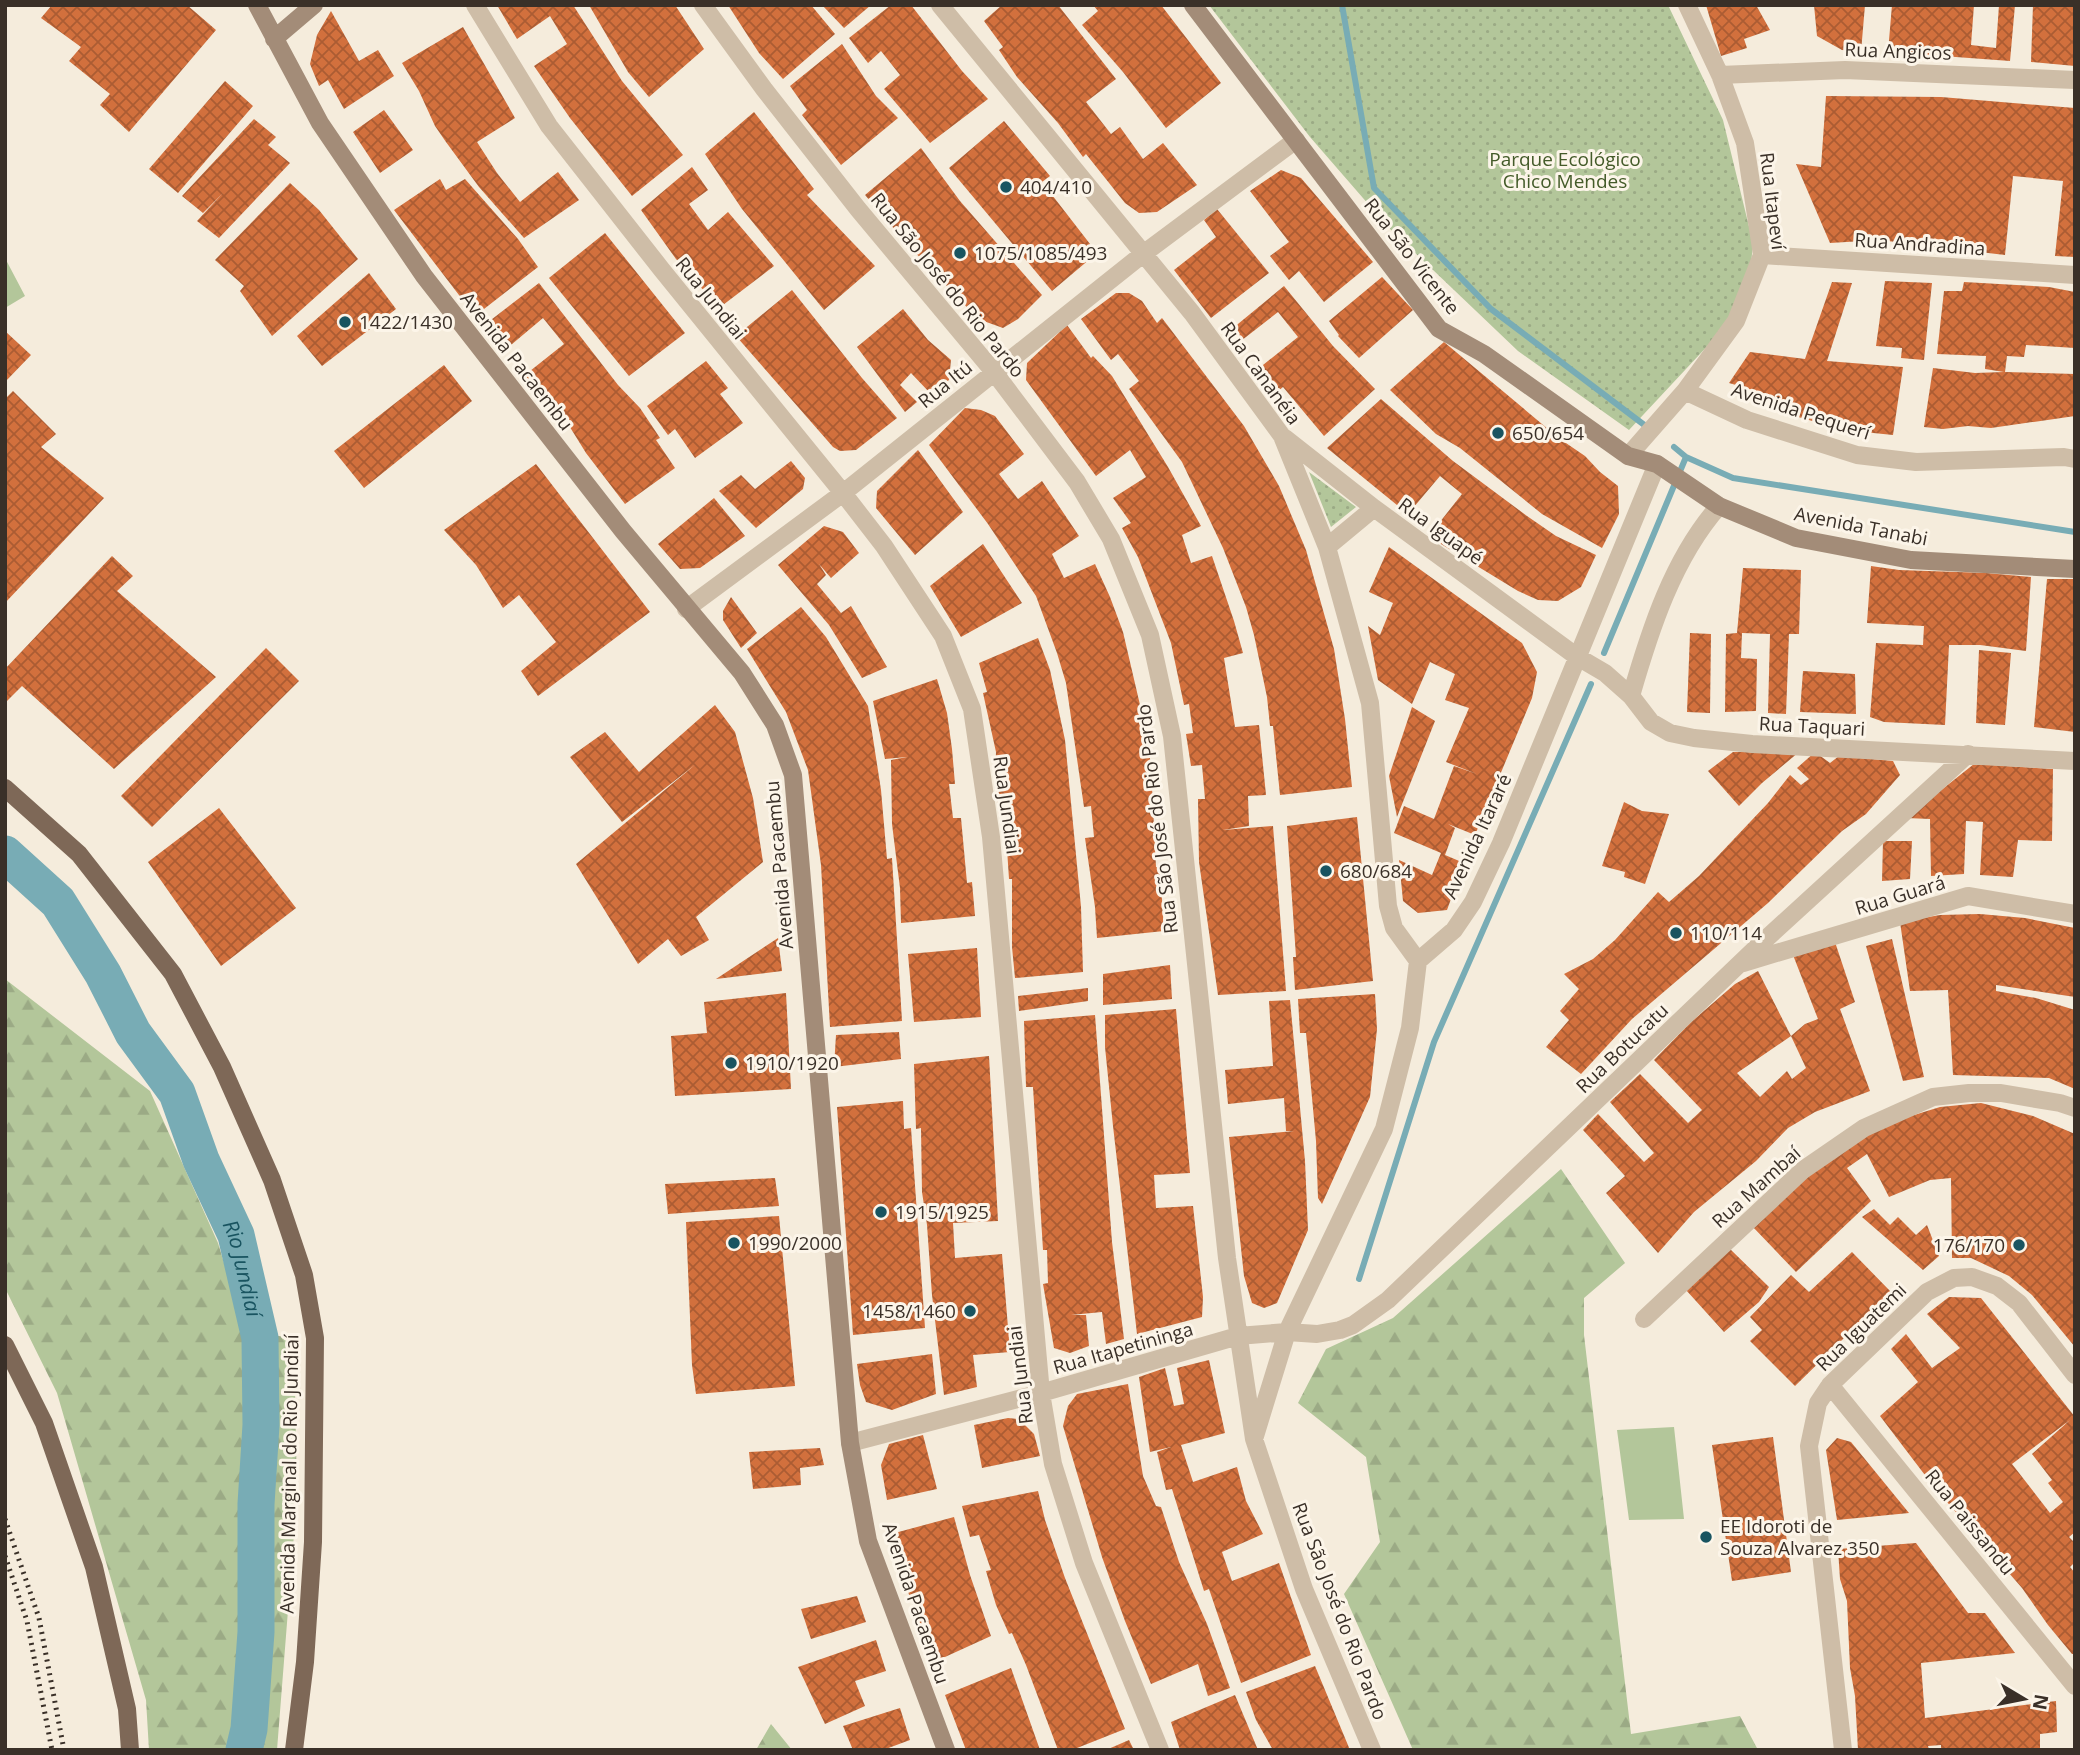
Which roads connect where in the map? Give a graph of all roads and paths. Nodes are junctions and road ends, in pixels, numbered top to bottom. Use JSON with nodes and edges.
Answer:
{"nodes":[{"id":1,"x":257,"y":5,"type":"edge"},
{"id":2,"x":314,"y":5,"type":"edge"},
{"id":3,"x":475,"y":5,"type":"edge"},
{"id":4,"x":703,"y":5,"type":"edge"},
{"id":5,"x":940,"y":5,"type":"edge"},
{"id":6,"x":1193,"y":5,"type":"edge"},
{"id":7,"x":1687,"y":5,"type":"edge"},
{"id":8,"x":274,"y":39,"type":"junction"},
{"id":9,"x":1720,"y":75,"type":"junction"},
{"id":10,"x":2075,"y":80,"type":"edge"},
{"id":11,"x":1296,"y":140,"type":"junction"},
{"id":12,"x":1143,"y":254,"type":"junction"},
{"id":13,"x":1762,"y":255,"type":"junction"},
{"id":14,"x":2075,"y":275,"type":"edge"},
{"id":15,"x":994,"y":372,"type":"junction"},
{"id":16,"x":1685,"y":391,"type":"junction"},
{"id":17,"x":1282,"y":436,"type":"junction"},
{"id":18,"x":1628,"y":456,"type":"junction"},
{"id":19,"x":2071,"y":456,"type":"edge"},
{"id":20,"x":1657,"y":464,"type":"junction"},
{"id":21,"x":844,"y":492,"type":"junction"},
{"id":22,"x":1719,"y":506,"type":"junction"},
{"id":23,"x":1374,"y":508,"type":"junction"},
{"id":24,"x":1327,"y":547,"type":"junction"},
{"id":25,"x":2075,"y":569,"type":"edge"},
{"id":26,"x":686,"y":609,"type":"junction"},
{"id":27,"x":1576,"y":656,"type":"junction"},
{"id":28,"x":1631,"y":696,"type":"junction"},
{"id":29,"x":1968,"y":754,"type":"junction"},
{"id":30,"x":2075,"y":761,"type":"edge"},
{"id":31,"x":5,"y":788,"type":"edge"},
{"id":32,"x":2075,"y":914,"type":"edge"},
{"id":33,"x":1418,"y":961,"type":"junction"},
{"id":34,"x":1741,"y":964,"type":"junction"},
{"id":35,"x":2075,"y":1108,"type":"edge"},
{"id":36,"x":1644,"y":1319,"type":"dead end"},
{"id":37,"x":1287,"y":1332,"type":"junction"},
{"id":38,"x":1238,"y":1336,"type":"junction"},
{"id":39,"x":5,"y":1345,"type":"edge"},
{"id":40,"x":2075,"y":1376,"type":"edge"},
{"id":41,"x":1830,"y":1385,"type":"junction"},
{"id":42,"x":1041,"y":1393,"type":"junction"},
{"id":43,"x":1254,"y":1439,"type":"junction"},
{"id":44,"x":849,"y":1443,"type":"junction"},
{"id":45,"x":2075,"y":1686,"type":"edge"},
{"id":46,"x":130,"y":1750,"type":"edge"},
{"id":47,"x":294,"y":1750,"type":"edge"},
{"id":48,"x":946,"y":1750,"type":"edge"},
{"id":49,"x":1160,"y":1750,"type":"edge"},
{"id":50,"x":1372,"y":1750,"type":"edge"},
{"id":51,"x":1843,"y":1750,"type":"edge"}],
"edges":[{"from":1,"to":8,"type":"main road","name":"Avenida Pacaembu"},
{"from":2,"to":8,"type":"main road"},
{"from":3,"to":21,"type":"street","name":"Rua Jundiai"},
{"from":4,"to":15,"type":"street","name":"Rua São José do Rio Pardo"},
{"from":5,"to":12,"type":"street","name":"Rua Cananéia"},
{"from":6,"to":11,"type":"main road","name":"Rua São Vicente"},
{"from":7,"to":9,"type":"street","name":"Rua Itapeví"},
{"from":8,"to":26,"type":"main road","name":"Avenida Pacaembu"},
{"from":9,"to":10,"type":"street","name":"Rua Angicos"},
{"from":9,"to":13,"type":"street","name":"Rua Itapeví"},
{"from":11,"to":12,"type":"street","name":"Rua Itú"},
{"from":11,"to":18,"type":"main road","name":"Rua São Vicente"},
{"from":12,"to":15,"type":"street","name":"Rua Itú"},
{"from":12,"to":17,"type":"street","name":"Rua Cananéia"},
{"from":13,"to":14,"type":"street","name":"Rua Andradina"},
{"from":13,"to":16,"type":"street","name":"Rua Itapeví"},
{"from":15,"to":21,"type":"street","name":"Rua Itú"},
{"from":15,"to":38,"type":"street","name":"Rua São José do Rio Pardo"},
{"from":16,"to":18,"type":"street","name":"Rua Itapeví"},
{"from":16,"to":19,"type":"street","name":"Avenida Pequerí"},
{"from":17,"to":23,"type":"street","name":"Rua Iguapé"},
{"from":17,"to":24,"type":"street","name":"Rua Cananéia"},
{"from":18,"to":20,"type":"main road","name":"Rua São Vicente"},
{"from":20,"to":22,"type":"main road","name":"Avenida Tanabi"},
{"from":20,"to":27,"type":"street","name":"Avenida Itararé"},
{"from":21,"to":26,"type":"street","name":"Rua Itú"},
{"from":21,"to":42,"type":"street","name":"Rua Jundiai"},
{"from":22,"to":25,"type":"main road","name":"Avenida Tanabi"},
{"from":22,"to":28,"type":"street"},
{"from":23,"to":24,"type":"street"},
{"from":23,"to":27,"type":"street","name":"Rua Iguapé"},
{"from":24,"to":33,"type":"street","name":"Rua Cananéia"},
{"from":26,"to":44,"type":"main road","name":"Avenida Pacaembu"},
{"from":27,"to":28,"type":"street","name":"Rua Taquari"},
{"from":27,"to":33,"type":"street","name":"Avenida Itararé"},
{"from":28,"to":29,"type":"street","name":"Rua Taquari"},
{"from":29,"to":30,"type":"street","name":"Rua Taquari"},
{"from":29,"to":34,"type":"street","name":"Rua Botucatu"},
{"from":31,"to":47,"type":"main road","name":"Avenida Marginal do Rio Jundiaí"},
{"from":32,"to":34,"type":"street","name":"Rua Guará"},
{"from":33,"to":37,"type":"street"},
{"from":34,"to":37,"type":"street","name":"Rua Botucatu"},
{"from":35,"to":36,"type":"street","name":"Rua Mambaí"},
{"from":37,"to":38,"type":"street","name":"Rua Itapetininga"},
{"from":37,"to":43,"type":"street"},
{"from":38,"to":42,"type":"street","name":"Rua Itapetininga"},
{"from":38,"to":43,"type":"street","name":"Rua São José do Rio Pardo"},
{"from":39,"to":46,"type":"main road"},
{"from":40,"to":41,"type":"street","name":"Rua Iguatemi"},
{"from":41,"to":45,"type":"street","name":"Rua Paissandu"},
{"from":41,"to":51,"type":"street","name":"Rua Iguatemi"},
{"from":42,"to":44,"type":"street","name":"Rua Itapetininga"},
{"from":42,"to":49,"type":"street","name":"Rua Jundiai"},
{"from":43,"to":50,"type":"street","name":"Rua São José do Rio Pardo"},
{"from":44,"to":48,"type":"main road","name":"Avenida Pacaembu"}]}
